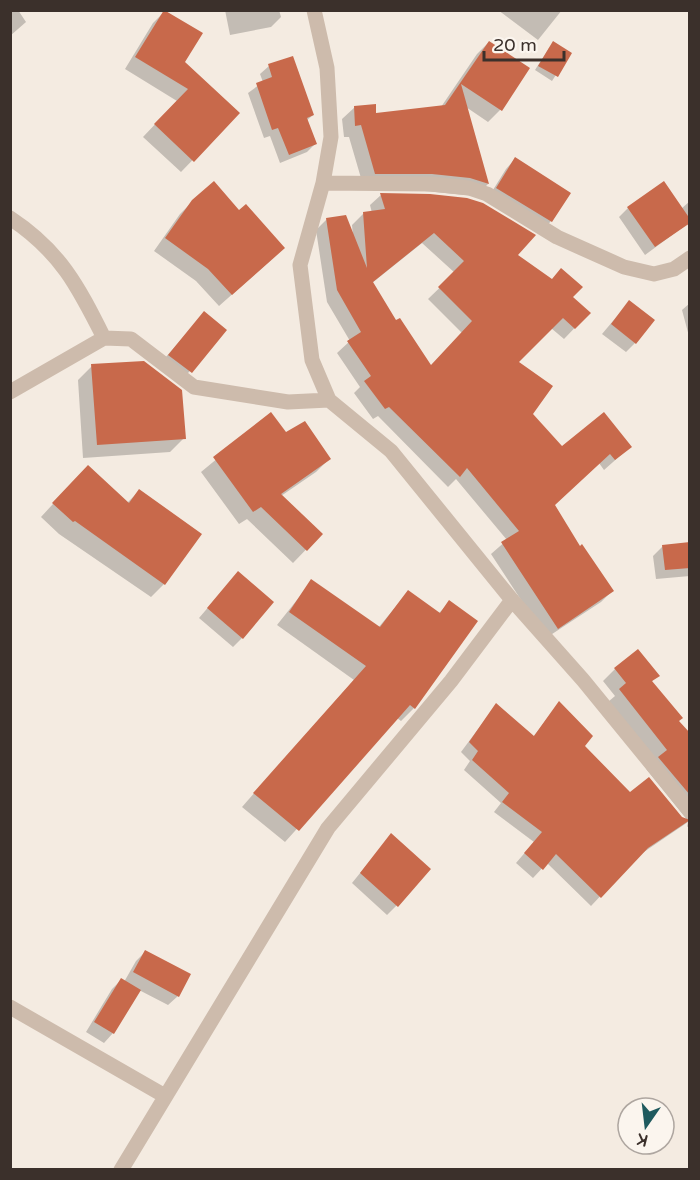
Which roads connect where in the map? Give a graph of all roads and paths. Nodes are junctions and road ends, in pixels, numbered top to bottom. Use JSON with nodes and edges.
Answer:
{"nodes":[{"id":1,"x":314,"y":10,"type":"edge"},
{"id":2,"x":323,"y":183,"type":"junction"},
{"id":3,"x":10,"y":218,"type":"edge"},
{"id":4,"x":690,"y":258,"type":"edge"},
{"id":5,"x":104,"y":338,"type":"junction"},
{"id":6,"x":10,"y":392,"type":"edge"},
{"id":7,"x":329,"y":400,"type":"junction"},
{"id":8,"x":512,"y":600,"type":"junction"},
{"id":9,"x":690,"y":811,"type":"edge"},
{"id":10,"x":10,"y":1007,"type":"edge"},
{"id":11,"x":165,"y":1096,"type":"junction"},
{"id":12,"x":122,"y":1170,"type":"edge"}],
"edges":[{"from":1,"to":2,"type":"street"},
{"from":2,"to":4,"type":"street"},
{"from":2,"to":7,"type":"street"},
{"from":3,"to":5,"type":"street"},
{"from":5,"to":6,"type":"street"},
{"from":5,"to":7,"type":"street"},
{"from":7,"to":8,"type":"street"},
{"from":8,"to":9,"type":"street"},
{"from":8,"to":11,"type":"street"},
{"from":10,"to":11,"type":"street"},
{"from":11,"to":12,"type":"street"}]}
